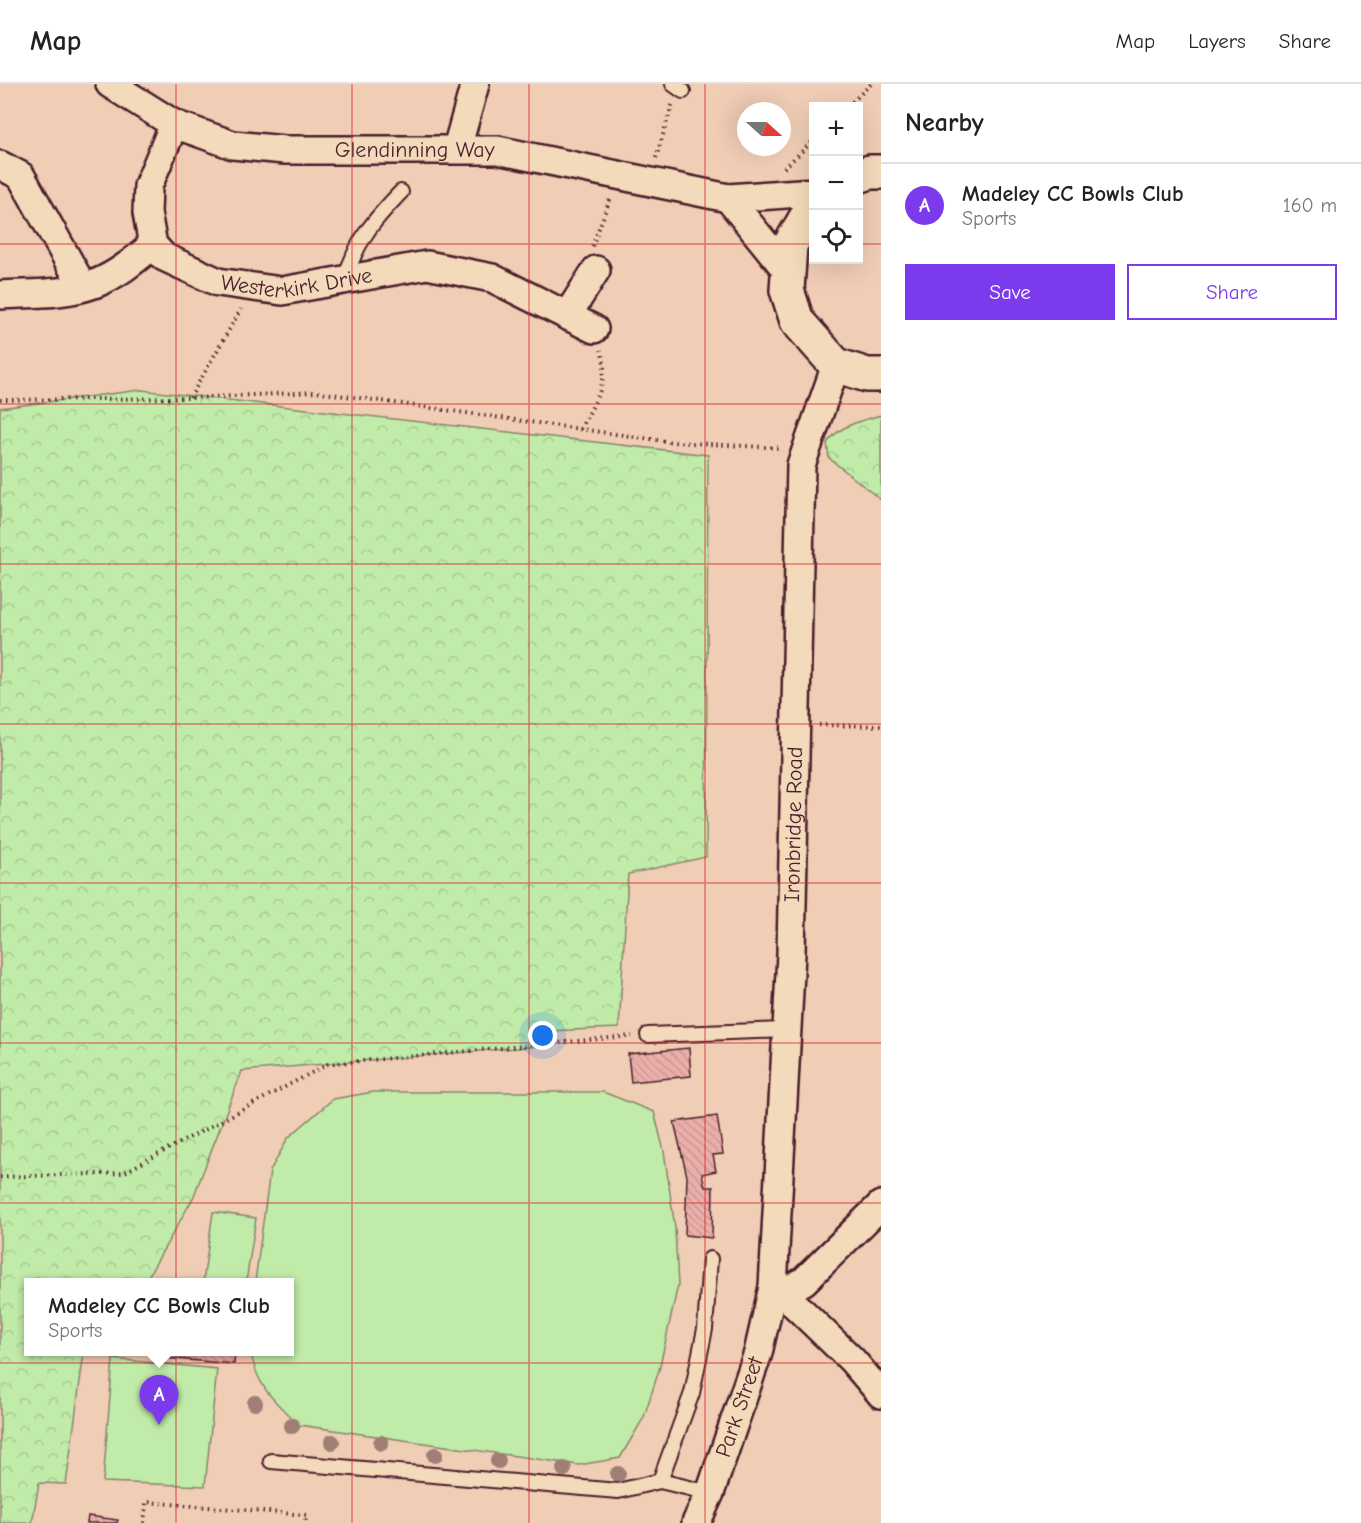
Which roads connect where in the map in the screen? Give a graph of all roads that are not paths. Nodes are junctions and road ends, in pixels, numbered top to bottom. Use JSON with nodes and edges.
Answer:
{"nodes":[{"id":1,"x":110,"y":84,"type":"edge"},
{"id":2,"x":475,"y":84,"type":"edge"},
{"id":3,"x":174,"y":124,"type":"junction"},
{"id":4,"x":457,"y":148,"type":"junction"},
{"id":5,"x":0,"y":165,"type":"edge"},
{"id":6,"x":881,"y":172,"type":"edge"},
{"id":7,"x":863,"y":174,"type":"edge"},
{"id":8,"x":401,"y":192,"type":"dead end"},
{"id":9,"x":809,"y":192,"type":"edge"},
{"id":10,"x":729,"y":198,"type":"junction"},
{"id":11,"x":810,"y":210,"type":"edge"},
{"id":12,"x":153,"y":245,"type":"junction"},
{"id":13,"x":596,"y":270,"type":"road end"},
{"id":14,"x":788,"y":272,"type":"junction"},
{"id":15,"x":345,"y":280,"type":"junction"},
{"id":16,"x":83,"y":287,"type":"junction"},
{"id":17,"x":0,"y":295,"type":"edge"},
{"id":18,"x":567,"y":316,"type":"junction"},
{"id":19,"x":594,"y":329,"type":"road end"},
{"id":20,"x":836,"y":365,"type":"junction"},
{"id":21,"x":881,"y":375,"type":"edge"},
{"id":22,"x":786,"y":1030,"type":"junction"},
{"id":23,"x":648,"y":1035,"type":"road end"},
{"id":24,"x":881,"y":1205,"type":"edge"},
{"id":25,"x":710,"y":1259,"type":"dead end"},
{"id":26,"x":782,"y":1288,"type":"junction"},
{"id":27,"x":881,"y":1394,"type":"edge"},
{"id":28,"x":271,"y":1461,"type":"dead end"},
{"id":29,"x":660,"y":1481,"type":"junction"},
{"id":30,"x":710,"y":1493,"type":"junction"},
{"id":31,"x":696,"y":1523,"type":"edge"}],
"edges":[{"from":1,"to":3,"type":"street","name":"Glendinning Way"},
{"from":2,"to":4,"type":"street"},
{"from":3,"to":4,"type":"street","name":"Glendinning Way"},
{"from":3,"to":12,"type":"street"},
{"from":4,"to":10,"type":"street","name":"Glendinning Way"},
{"from":5,"to":16,"type":"street"},
{"from":6,"to":7,"type":"main road"},
{"from":8,"to":15,"type":"lane"},
{"from":9,"to":10,"type":"street","name":"Glendinning Way"},
{"from":10,"to":14,"type":"street"},
{"from":11,"to":14,"type":"main road"},
{"from":12,"to":15,"type":"street","name":"Westerkirk Drive"},
{"from":12,"to":16,"type":"street"},
{"from":13,"to":18,"type":"street"},
{"from":14,"to":20,"type":"main road"},
{"from":15,"to":18,"type":"street","name":"Westerkirk Drive"},
{"from":16,"to":17,"type":"street"},
{"from":18,"to":19,"type":"street","name":"Westerkirk Drive"},
{"from":20,"to":21,"type":"main road"},
{"from":20,"to":22,"type":"street","name":"Ironbridge Road"},
{"from":22,"to":23,"type":"lane"},
{"from":22,"to":26,"type":"street","name":"Ironbridge Road"},
{"from":24,"to":26,"type":"street"},
{"from":25,"to":29,"type":"lane"},
{"from":26,"to":27,"type":"street"},
{"from":26,"to":30,"type":"street","name":"Park Street"},
{"from":28,"to":29,"type":"lane"},
{"from":29,"to":30,"type":"lane"},
{"from":30,"to":31,"type":"street","name":"Park Street"}]}
